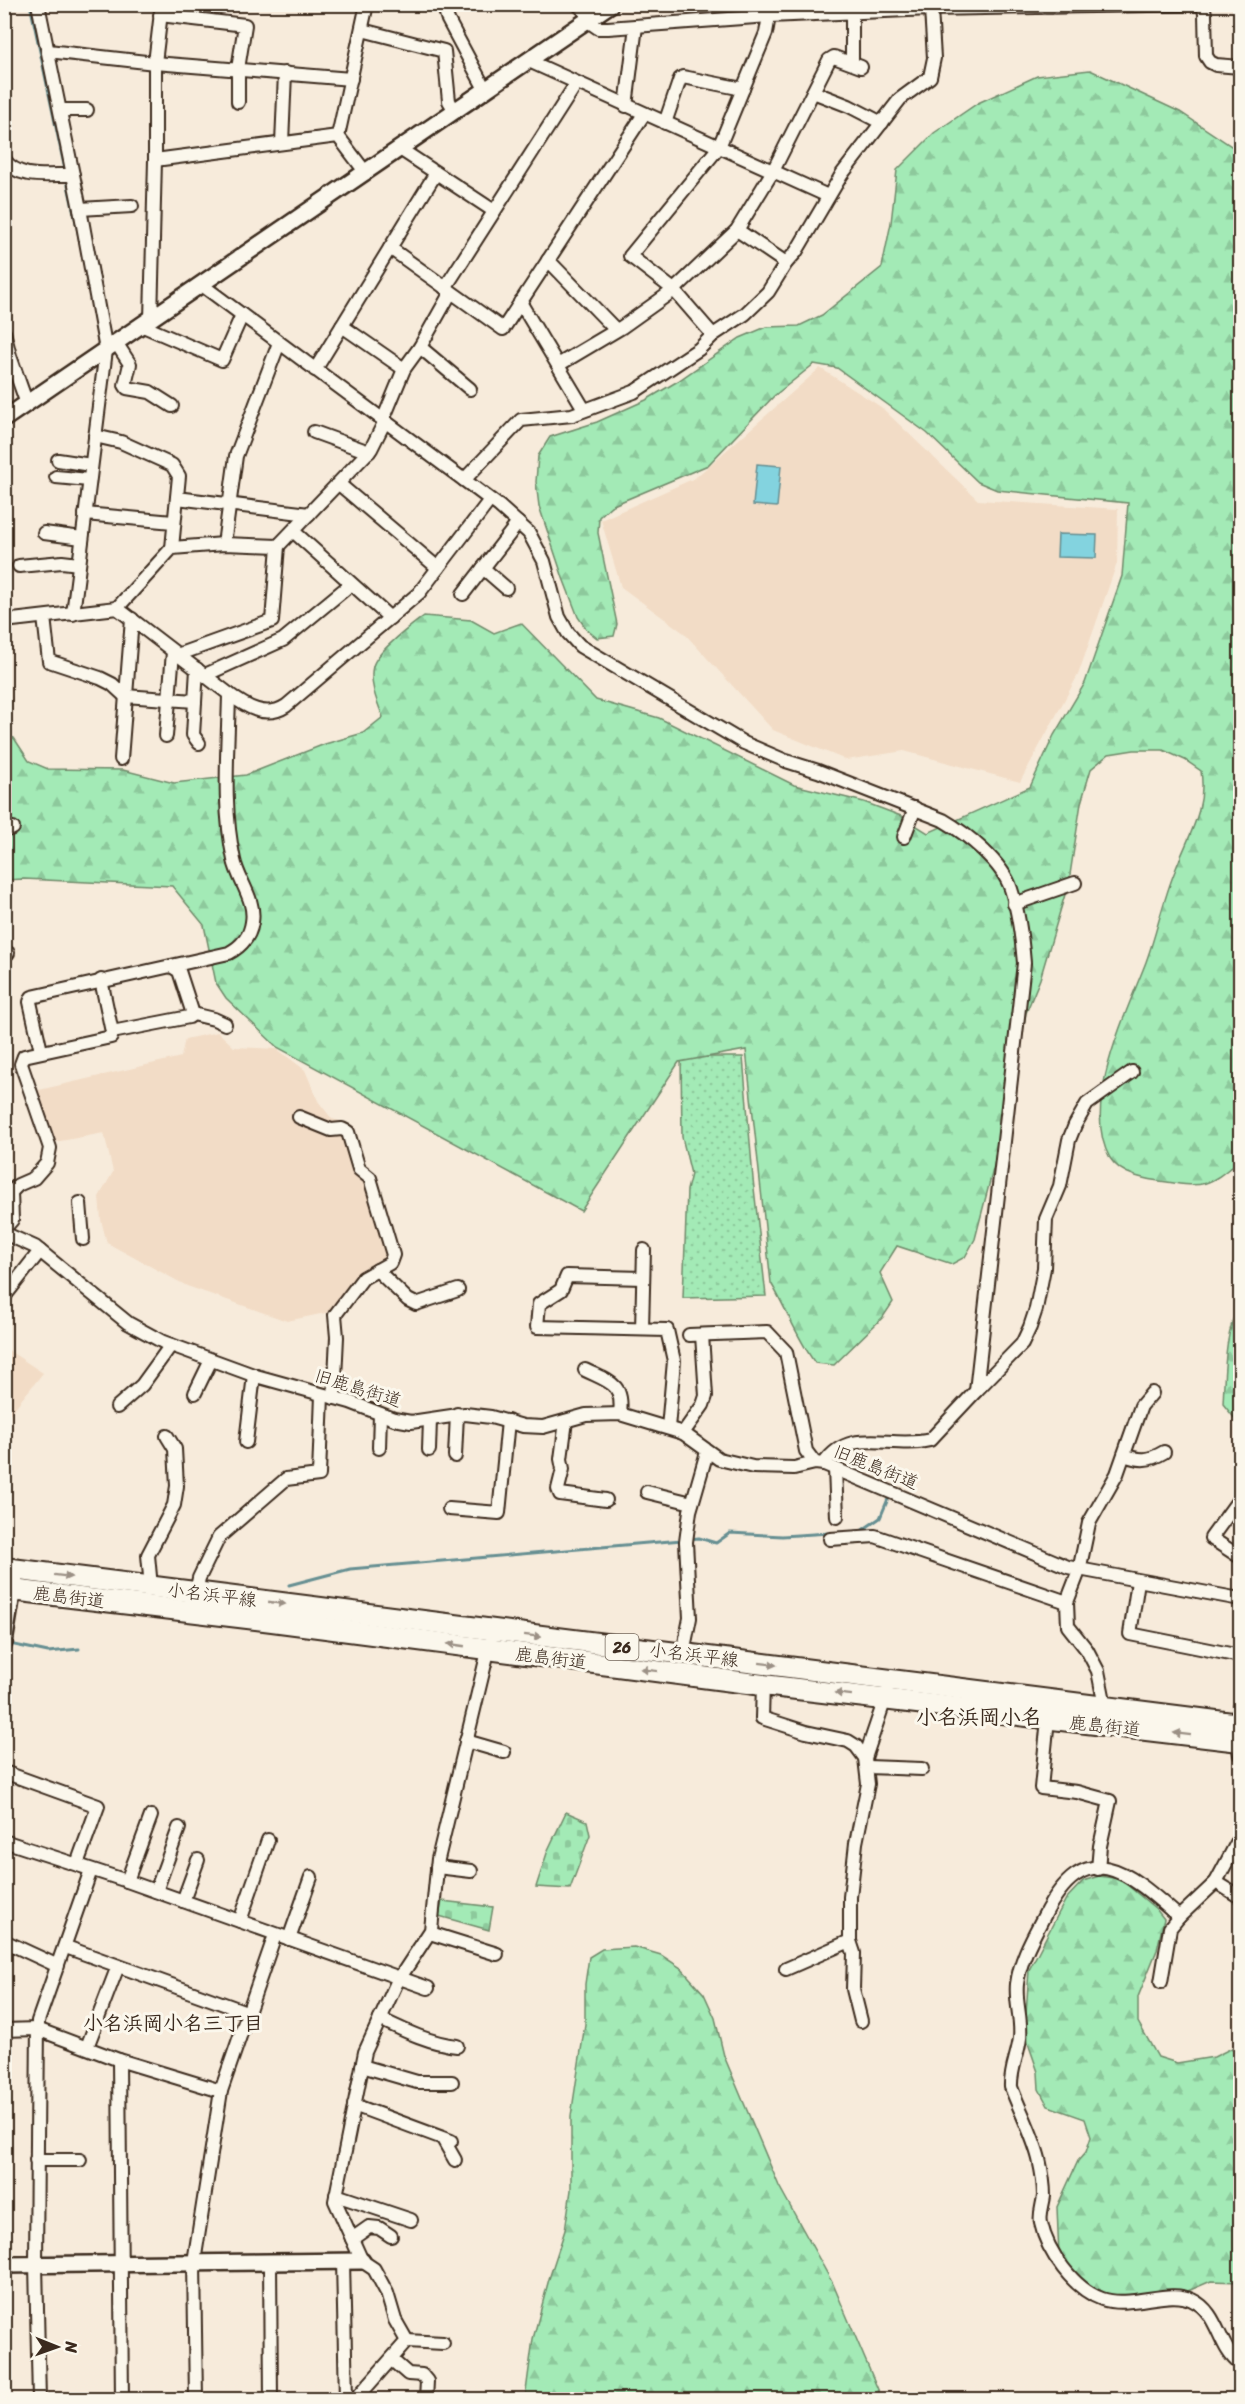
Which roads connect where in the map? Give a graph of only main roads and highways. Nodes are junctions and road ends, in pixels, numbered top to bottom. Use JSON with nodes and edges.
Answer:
{"nodes":[{"id":1,"x":10,"y":1569,"type":"edge"},
{"id":2,"x":9,"y":1590,"type":"edge"},
{"id":3,"x":194,"y":1602,"type":"junction"},
{"id":4,"x":491,"y":1640,"type":"junction"},
{"id":5,"x":887,"y":1690,"type":"junction"},
{"id":6,"x":1102,"y":1716,"type":"junction"},
{"id":7,"x":1240,"y":1732,"type":"edge"}],
"edges":[{"from":1,"to":3,"type":"main road","name":"小名浜平線","number":"26","one_way":true},
{"from":2,"to":3,"type":"main road","name":"鹿島街道","number":"26"},
{"from":3,"to":4,"type":"main road","name":"鹿島街道","number":"26"},
{"from":4,"to":5,"type":"main road","name":"小名浜平線","number":"26","one_way":true},
{"from":5,"to":4,"type":"main road","name":"鹿島街道","number":"26","one_way":true},
{"from":5,"to":6,"type":"main road","name":"小名浜平線","number":"26"},
{"from":5,"to":6,"type":"main road","name":"鹿島街道","number":"26"},
{"from":6,"to":7,"type":"main road","name":"鹿島街道","number":"26"}]}
